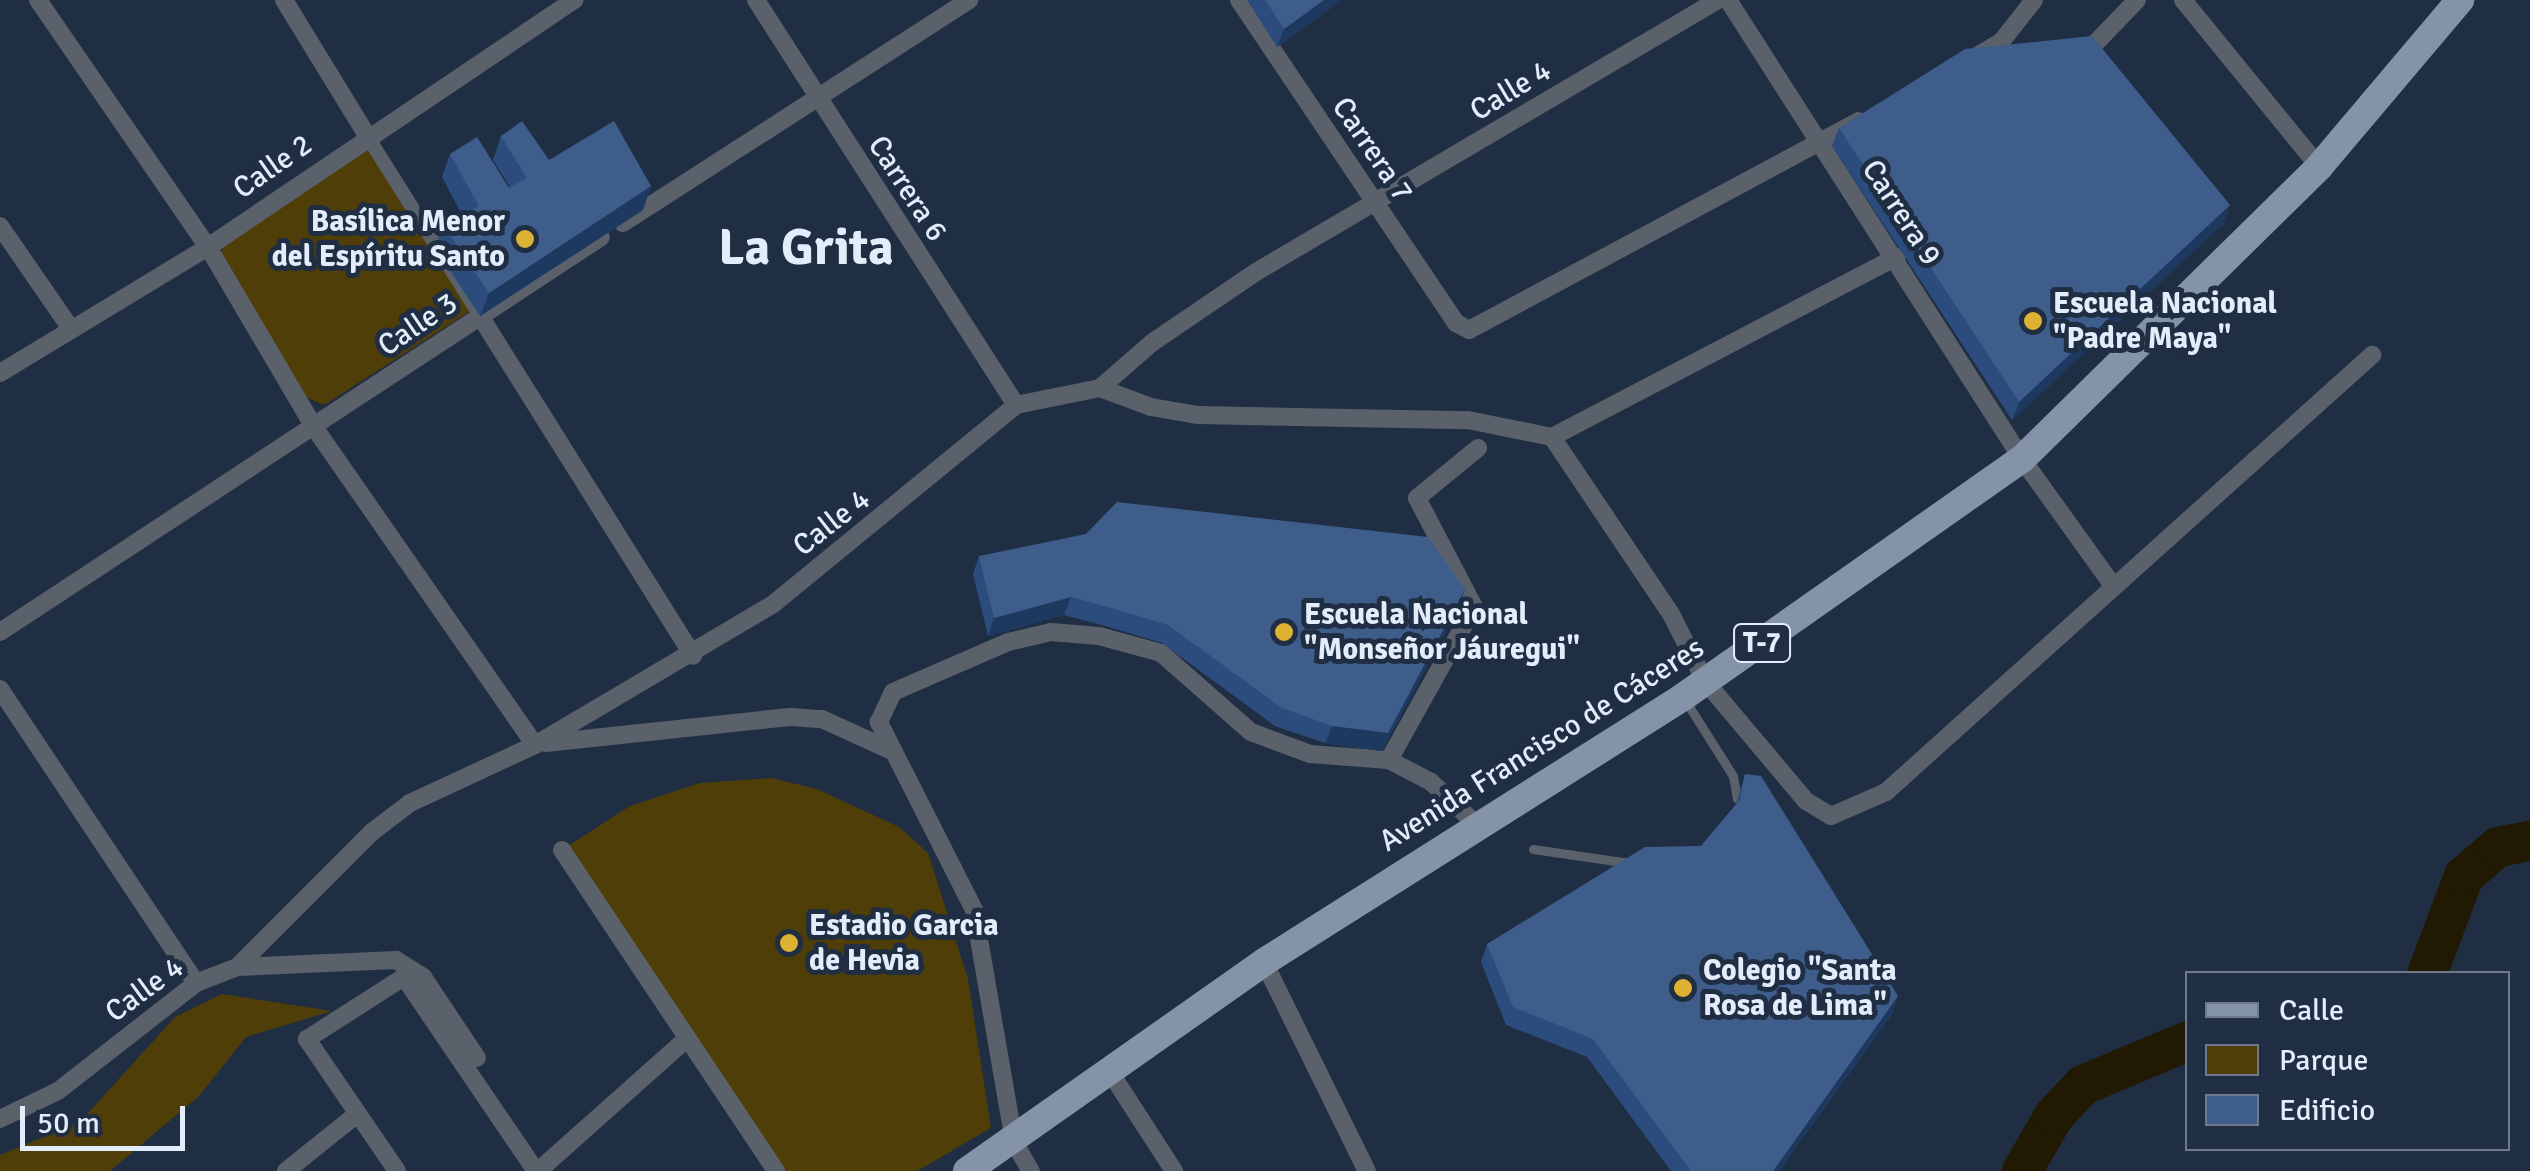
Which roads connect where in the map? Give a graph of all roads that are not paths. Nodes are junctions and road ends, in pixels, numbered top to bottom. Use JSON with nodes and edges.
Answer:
{"nodes":[{"id":1,"x":38,"y":0,"type":"edge"},
{"id":2,"x":284,"y":0,"type":"edge"},
{"id":3,"x":574,"y":0,"type":"edge"},
{"id":4,"x":756,"y":0,"type":"edge"},
{"id":5,"x":969,"y":0,"type":"edge"},
{"id":6,"x":1239,"y":0,"type":"edge"},
{"id":7,"x":1718,"y":0,"type":"edge"},
{"id":8,"x":1728,"y":0,"type":"edge"},
{"id":9,"x":2034,"y":0,"type":"edge"},
{"id":10,"x":2138,"y":0,"type":"edge"},
{"id":11,"x":2183,"y":0,"type":"edge"},
{"id":12,"x":2460,"y":0,"type":"edge"},
{"id":13,"x":2085,"y":54,"type":"edge"},
{"id":14,"x":1959,"y":67,"type":"edge"},
{"id":15,"x":816,"y":98,"type":"junction"},
{"id":16,"x":1883,"y":109,"type":"edge"},
{"id":17,"x":366,"y":134,"type":"junction"},
{"id":18,"x":1820,"y":139,"type":"junction"},
{"id":19,"x":2320,"y":167,"type":"junction"},
{"id":20,"x":1377,"y":206,"type":"junction"},
{"id":21,"x":0,"y":226,"type":"edge"},
{"id":22,"x":208,"y":247,"type":"junction"},
{"id":23,"x":1897,"y":257,"type":"junction"},
{"id":24,"x":480,"y":316,"type":"junction"},
{"id":25,"x":69,"y":326,"type":"junction"},
{"id":26,"x":2372,"y":354,"type":"dead end"},
{"id":27,"x":0,"y":373,"type":"edge"},
{"id":28,"x":1100,"y":388,"type":"junction"},
{"id":29,"x":1016,"y":405,"type":"junction"},
{"id":30,"x":314,"y":427,"type":"junction"},
{"id":31,"x":1552,"y":437,"type":"junction"},
{"id":32,"x":1478,"y":448,"type":"dead end"},
{"id":33,"x":2022,"y":458,"type":"junction"},
{"id":34,"x":2111,"y":583,"type":"junction"},
{"id":35,"x":0,"y":632,"type":"edge"},
{"id":36,"x":693,"y":656,"type":"junction"},
{"id":37,"x":1694,"y":689,"type":"junction"},
{"id":38,"x":0,"y":690,"type":"edge"},
{"id":39,"x":535,"y":745,"type":"junction"},
{"id":40,"x":894,"y":752,"type":"junction"},
{"id":41,"x":1389,"y":760,"type":"junction"},
{"id":42,"x":1734,"y":818,"type":"edge"},
{"id":43,"x":1476,"y":825,"type":"junction"},
{"id":44,"x":1533,"y":849,"type":"dead end"},
{"id":45,"x":562,"y":850,"type":"dead end"},
{"id":46,"x":1639,"y":864,"type":"edge"},
{"id":47,"x":1264,"y":962,"type":"junction"},
{"id":48,"x":237,"y":967,"type":"junction"},
{"id":49,"x":196,"y":983,"type":"junction"},
{"id":50,"x":684,"y":1040,"type":"junction"},
{"id":51,"x":1110,"y":1072,"type":"junction"},
{"id":52,"x":0,"y":1101,"type":"edge"},
{"id":53,"x":356,"y":1115,"type":"junction"},
{"id":54,"x":6,"y":1118,"type":"edge"},
{"id":55,"x":1014,"y":1142,"type":"junction"},
{"id":56,"x":544,"y":1169,"type":"edge"},
{"id":57,"x":286,"y":1171,"type":"edge"},
{"id":58,"x":398,"y":1171,"type":"edge"},
{"id":59,"x":776,"y":1171,"type":"edge"},
{"id":60,"x":967,"y":1171,"type":"edge"},
{"id":61,"x":1031,"y":1171,"type":"edge"},
{"id":62,"x":1174,"y":1171,"type":"edge"},
{"id":63,"x":1367,"y":1171,"type":"edge"}],
"edges":[{"from":1,"to":22,"type":"street"},
{"from":2,"to":17,"type":"street"},
{"from":3,"to":17,"type":"street","name":"Calle 2"},
{"from":4,"to":15,"type":"street","name":"Carrera 6"},
{"from":5,"to":15,"type":"street","name":"Calle 3"},
{"from":6,"to":20,"type":"street","name":"Carrera 7"},
{"from":7,"to":20,"type":"street","name":"Calle 4"},
{"from":8,"to":18,"type":"street","name":"Carrera 9"},
{"from":9,"to":14,"type":"street"},
{"from":10,"to":13,"type":"street"},
{"from":11,"to":19,"type":"street"},
{"from":12,"to":19,"type":"main road","name":"Avenida Francisco de Cáceres","number":"T-7"},
{"from":15,"to":24,"type":"street","name":"Calle 3"},
{"from":15,"to":29,"type":"street","name":"Carrera 6"},
{"from":16,"to":18,"type":"street"},
{"from":17,"to":22,"type":"street","name":"Calle 2"},
{"from":17,"to":24,"type":"street"},
{"from":18,"to":20,"type":"street","name":"Carrera 7"},
{"from":18,"to":23,"type":"street","name":"Carrera 9"},
{"from":19,"to":33,"type":"main road","name":"Avenida Francisco de Cáceres","number":"T-7"},
{"from":20,"to":28,"type":"street","name":"Calle 4"},
{"from":21,"to":25,"type":"street"},
{"from":22,"to":25,"type":"street","name":"Calle 2"},
{"from":22,"to":30,"type":"street"},
{"from":23,"to":31,"type":"street"},
{"from":23,"to":33,"type":"street","name":"Carrera 9"},
{"from":24,"to":30,"type":"street","name":"Calle 3"},
{"from":24,"to":36,"type":"street"},
{"from":25,"to":27,"type":"street","name":"Calle 2"},
{"from":26,"to":34,"type":"street"},
{"from":28,"to":29,"type":"street","name":"Calle 4"},
{"from":28,"to":31,"type":"street"},
{"from":29,"to":36,"type":"street","name":"Calle 4"},
{"from":30,"to":35,"type":"street","name":"Calle 3"},
{"from":30,"to":39,"type":"street"},
{"from":31,"to":37,"type":"street"},
{"from":32,"to":41,"type":"street"},
{"from":33,"to":34,"type":"street","name":"Carrera 9"},
{"from":33,"to":37,"type":"main road","name":"Avenida Francisco de Cáceres","number":"T-7"},
{"from":34,"to":37,"type":"street"},
{"from":36,"to":39,"type":"street","name":"Calle 4"},
{"from":37,"to":42,"type":"lane"},
{"from":37,"to":43,"type":"main road","name":"Avenida Francisco de Cáceres","number":"T-7"},
{"from":38,"to":49,"type":"street"},
{"from":39,"to":40,"type":"street"},
{"from":39,"to":48,"type":"street","name":"Calle 4"},
{"from":40,"to":41,"type":"street"},
{"from":40,"to":55,"type":"street"},
{"from":41,"to":43,"type":"street"},
{"from":43,"to":47,"type":"main road","name":"Avenida Francisco de Cáceres","number":"T-7"},
{"from":44,"to":46,"type":"lane"},
{"from":45,"to":50,"type":"street"},
{"from":47,"to":51,"type":"main road","name":"Avenida Francisco de Cáceres","number":"T-7"},
{"from":47,"to":63,"type":"street"},
{"from":48,"to":49,"type":"street","name":"Calle 4"},
{"from":48,"to":56,"type":"street"},
{"from":49,"to":54,"type":"street","name":"Calle 4"},
{"from":50,"to":56,"type":"street"},
{"from":50,"to":59,"type":"street"},
{"from":51,"to":55,"type":"main road","name":"Avenida Francisco de Cáceres","number":"T-7"},
{"from":51,"to":62,"type":"street"},
{"from":52,"to":54,"type":"street"},
{"from":53,"to":56,"type":"street"},
{"from":53,"to":57,"type":"street"},
{"from":53,"to":58,"type":"street"},
{"from":55,"to":60,"type":"main road","name":"Avenida Francisco de Cáceres","number":"T-7"},
{"from":55,"to":61,"type":"street"}]}
